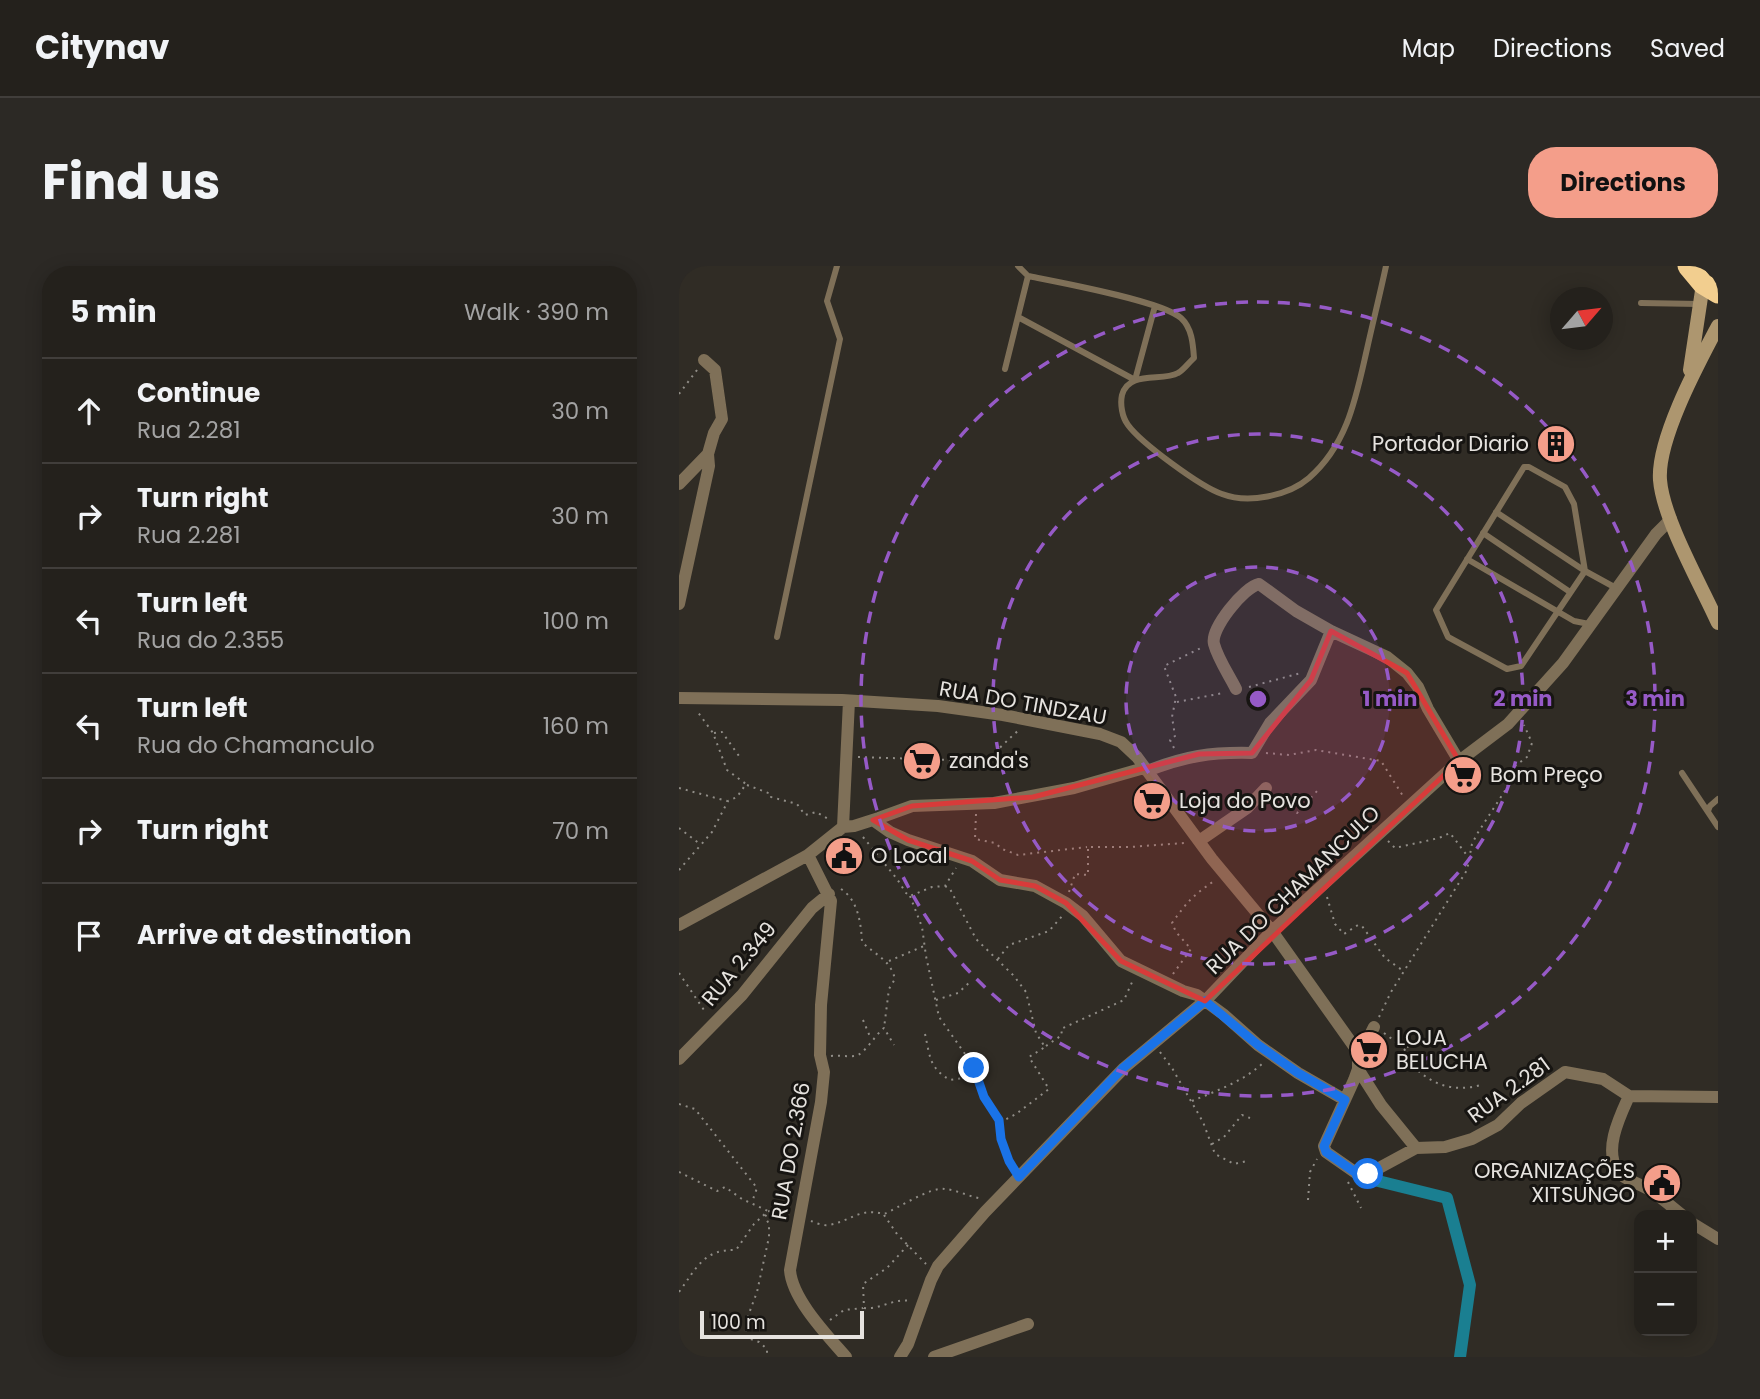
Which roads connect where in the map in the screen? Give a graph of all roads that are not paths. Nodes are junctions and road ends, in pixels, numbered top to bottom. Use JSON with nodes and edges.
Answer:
{"nodes":[{"id":1,"x":837,"y":266,"type":"edge"},
{"id":2,"x":1018,"y":266,"type":"edge"},
{"id":3,"x":1386,"y":266,"type":"edge"},
{"id":4,"x":1688,"y":266,"type":"edge"},
{"id":5,"x":1028,"y":276,"type":"junction"},
{"id":6,"x":1707,"y":294,"type":"edge"},
{"id":7,"x":1641,"y":303,"type":"dead end"},
{"id":8,"x":1155,"y":306,"type":"junction"},
{"id":9,"x":1018,"y":317,"type":"junction"},
{"id":10,"x":1718,"y":326,"type":"edge"},
{"id":11,"x":703,"y":360,"type":"road end"},
{"id":12,"x":1005,"y":369,"type":"dead end"},
{"id":13,"x":1135,"y":380,"type":"junction"},
{"id":14,"x":1687,"y":385,"type":"junction"},
{"id":15,"x":708,"y":454,"type":"junction"},
{"id":16,"x":679,"y":484,"type":"edge"},
{"id":17,"x":1496,"y":512,"type":"junction"},
{"id":18,"x":1671,"y":519,"type":"junction"},
{"id":19,"x":1483,"y":533,"type":"junction"},
{"id":20,"x":1467,"y":559,"type":"junction"},
{"id":21,"x":1585,"y":571,"type":"junction"},
{"id":22,"x":1616,"y":588,"type":"junction"},
{"id":23,"x":1570,"y":592,"type":"junction"},
{"id":24,"x":679,"y":604,"type":"edge"},
{"id":25,"x":1557,"y":611,"type":"junction"},
{"id":26,"x":1718,"y":623,"type":"edge"},
{"id":27,"x":1591,"y":625,"type":"junction"},
{"id":28,"x":1331,"y":631,"type":"junction"},
{"id":29,"x":777,"y":637,"type":"dead end"},
{"id":30,"x":1236,"y":689,"type":"dead end"},
{"id":31,"x":683,"y":699,"type":"edge"},
{"id":32,"x":849,"y":701,"type":"junction"},
{"id":33,"x":1454,"y":765,"type":"junction"},
{"id":34,"x":1145,"y":770,"type":"junction"},
{"id":35,"x":1682,"y":773,"type":"dead end"},
{"id":36,"x":1266,"y":788,"type":"road end"},
{"id":37,"x":1718,"y":799,"type":"edge"},
{"id":38,"x":1708,"y":811,"type":"junction"},
{"id":39,"x":873,"y":820,"type":"junction"},
{"id":40,"x":848,"y":826,"type":"junction"},
{"id":41,"x":1718,"y":827,"type":"edge"},
{"id":42,"x":1197,"y":839,"type":"junction"},
{"id":43,"x":808,"y":855,"type":"junction"},
{"id":44,"x":829,"y":894,"type":"junction"},
{"id":45,"x":679,"y":925,"type":"edge"},
{"id":46,"x":1272,"y":932,"type":"junction"},
{"id":47,"x":1205,"y":1001,"type":"junction"},
{"id":48,"x":1374,"y":1027,"type":"road end"},
{"id":49,"x":679,"y":1059,"type":"edge"},
{"id":50,"x":1356,"y":1074,"type":"junction"},
{"id":51,"x":1629,"y":1096,"type":"junction"},
{"id":52,"x":1718,"y":1097,"type":"edge"},
{"id":53,"x":1345,"y":1100,"type":"junction"},
{"id":54,"x":1416,"y":1148,"type":"junction"},
{"id":55,"x":1676,"y":1210,"type":"edge"},
{"id":56,"x":1697,"y":1226,"type":"edge"},
{"id":57,"x":1718,"y":1239,"type":"edge"},
{"id":58,"x":1028,"y":1324,"type":"dead end"},
{"id":59,"x":846,"y":1357,"type":"edge"},
{"id":60,"x":900,"y":1357,"type":"edge"},
{"id":61,"x":935,"y":1357,"type":"edge"}],
"edges":[{"from":1,"to":29,"type":"lane"},
{"from":2,"to":5,"type":"lane"},
{"from":3,"to":13,"type":"lane"},
{"from":4,"to":6,"type":"highway"},
{"from":5,"to":8,"type":"lane"},
{"from":5,"to":9,"type":"lane"},
{"from":6,"to":7,"type":"lane"},
{"from":6,"to":14,"type":"street"},
{"from":8,"to":13,"type":"lane"},
{"from":8,"to":13,"type":"lane"},
{"from":9,"to":12,"type":"lane"},
{"from":9,"to":13,"type":"lane"},
{"from":10,"to":14,"type":"street"},
{"from":11,"to":15,"type":"street"},
{"from":14,"to":18,"type":"street"},
{"from":15,"to":16,"type":"street"},
{"from":15,"to":24,"type":"street"},
{"from":17,"to":19,"type":"lane"},
{"from":17,"to":21,"type":"lane"},
{"from":17,"to":21,"type":"lane"},
{"from":18,"to":22,"type":"street","name":"RUA DO CHAMANCULO"},
{"from":18,"to":26,"type":"street"},
{"from":19,"to":20,"type":"lane"},
{"from":19,"to":23,"type":"lane"},
{"from":20,"to":25,"type":"lane"},
{"from":20,"to":25,"type":"lane"},
{"from":21,"to":22,"type":"lane"},
{"from":21,"to":23,"type":"lane"},
{"from":22,"to":27,"type":"street","name":"RUA DO CHAMANCULO"},
{"from":23,"to":25,"type":"lane"},
{"from":25,"to":27,"type":"lane"},
{"from":27,"to":33,"type":"street","name":"RUA DO CHAMANCULO"},
{"from":28,"to":30,"type":"street"},
{"from":28,"to":33,"type":"street"},
{"from":28,"to":34,"type":"street"},
{"from":31,"to":32,"type":"street","name":"RUA DO TINDZAU"},
{"from":32,"to":34,"type":"street","name":"RUA DO TINDZAU"},
{"from":32,"to":40,"type":"street"},
{"from":33,"to":46,"type":"street","name":"RUA DO CHAMANCULO"},
{"from":34,"to":39,"type":"street"},
{"from":34,"to":42,"type":"street","name":"RUA DO TINDZAU"},
{"from":35,"to":38,"type":"lane"},
{"from":36,"to":42,"type":"street"},
{"from":37,"to":38,"type":"lane"},
{"from":38,"to":41,"type":"lane"},
{"from":39,"to":40,"type":"street"},
{"from":39,"to":47,"type":"street"},
{"from":40,"to":43,"type":"street"},
{"from":42,"to":46,"type":"street","name":"RUA DO TINDZAU"},
{"from":43,"to":44,"type":"street","name":"RUA DO 2.366"},
{"from":43,"to":45,"type":"street"},
{"from":44,"to":49,"type":"street","name":"RUA 2.349"},
{"from":44,"to":59,"type":"street","name":"RUA DO 2.366"},
{"from":46,"to":47,"type":"street","name":"RUA DO CHAMANCULO"},
{"from":46,"to":50,"type":"street","name":"RUA DO TINDZAU"},
{"from":47,"to":53,"type":"street"},
{"from":47,"to":60,"type":"street","name":"RUA DO CHAMANCULO"},
{"from":48,"to":50,"type":"street"},
{"from":50,"to":53,"type":"street"},
{"from":50,"to":54,"type":"street","name":"RUA DO TINDZAU"},
{"from":51,"to":52,"type":"street"},
{"from":51,"to":54,"type":"street","name":"RUA 2.281"},
{"from":51,"to":55,"type":"street"},
{"from":53,"to":54,"type":"street","name":"RUA 2.281"},
{"from":56,"to":57,"type":"street"},
{"from":58,"to":61,"type":"street"}]}
